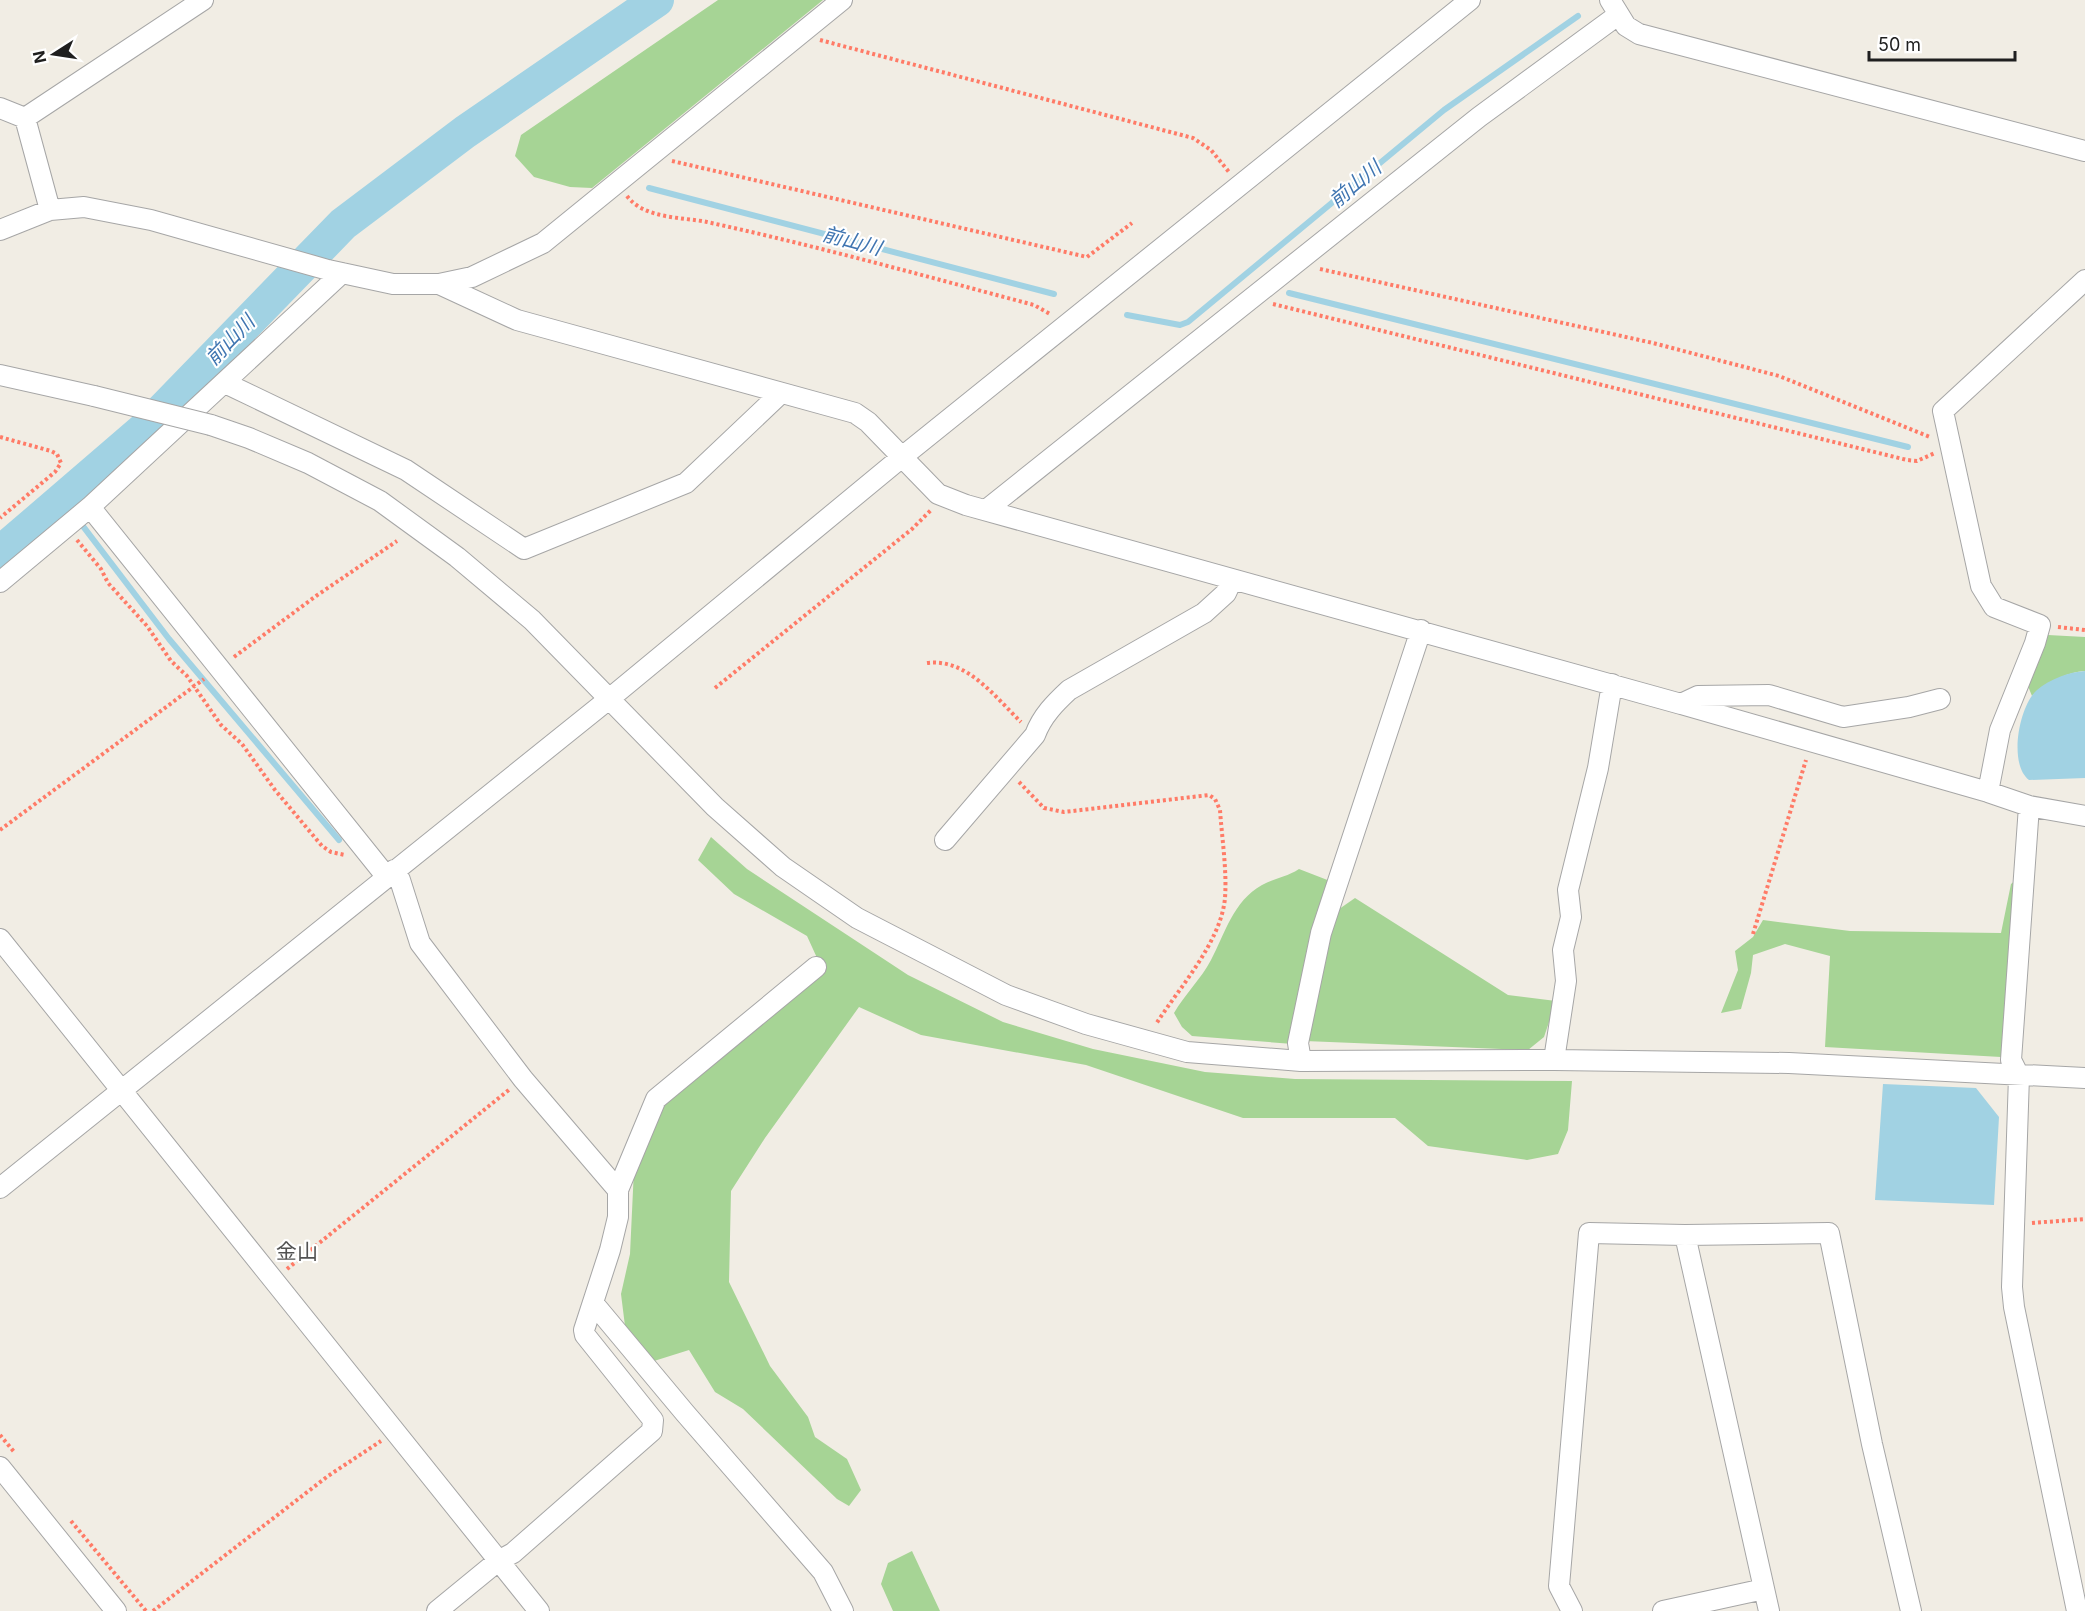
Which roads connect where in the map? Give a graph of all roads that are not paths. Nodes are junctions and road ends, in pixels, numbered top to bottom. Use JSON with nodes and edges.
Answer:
{"nodes":[{"id":1,"x":203,"y":0,"type":"edge"},
{"id":2,"x":842,"y":0,"type":"edge"},
{"id":3,"x":1470,"y":0,"type":"edge"},
{"id":4,"x":1614,"y":7,"type":"edge"},
{"id":5,"x":0,"y":108,"type":"edge"},
{"id":6,"x":25,"y":118,"type":"junction"},
{"id":7,"x":2085,"y":151,"type":"edge"},
{"id":8,"x":50,"y":210,"type":"junction"},
{"id":9,"x":0,"y":230,"type":"edge"},
{"id":10,"x":335,"y":271,"type":"junction"},
{"id":11,"x":2085,"y":280,"type":"edge"},
{"id":12,"x":439,"y":284,"type":"junction"},
{"id":13,"x":0,"y":375,"type":"edge"},
{"id":14,"x":225,"y":383,"type":"junction"},
{"id":15,"x":781,"y":393,"type":"junction"},
{"id":16,"x":902,"y":457,"type":"junction"},
{"id":17,"x":90,"y":507,"type":"junction"},
{"id":18,"x":986,"y":510,"type":"junction"},
{"id":19,"x":1232,"y":579,"type":"junction"},
{"id":20,"x":0,"y":582,"type":"edge"},
{"id":21,"x":1421,"y":630,"type":"junction"},
{"id":22,"x":1612,"y":684,"type":"junction"},
{"id":23,"x":609,"y":699,"type":"junction"},
{"id":24,"x":1940,"y":699,"type":"dead end"},
{"id":25,"x":1681,"y":704,"type":"junction"},
{"id":26,"x":1988,"y":792,"type":"junction"},
{"id":27,"x":2029,"y":806,"type":"junction"},
{"id":28,"x":2085,"y":816,"type":"edge"},
{"id":29,"x":945,"y":840,"type":"dead end"},
{"id":30,"x":390,"y":873,"type":"junction"},
{"id":31,"x":0,"y":939,"type":"edge"},
{"id":32,"x":816,"y":967,"type":"dead end"},
{"id":33,"x":1554,"y":1060,"type":"junction"},
{"id":34,"x":1301,"y":1061,"type":"junction"},
{"id":35,"x":2019,"y":1076,"type":"junction"},
{"id":36,"x":2085,"y":1078,"type":"edge"},
{"id":37,"x":122,"y":1090,"type":"junction"},
{"id":38,"x":0,"y":1188,"type":"edge"},
{"id":39,"x":618,"y":1190,"type":"junction"},
{"id":40,"x":1685,"y":1236,"type":"junction"},
{"id":41,"x":594,"y":1304,"type":"junction"},
{"id":42,"x":0,"y":1467,"type":"edge"},
{"id":43,"x":498,"y":1561,"type":"junction"},
{"id":44,"x":1764,"y":1589,"type":"junction"},
{"id":45,"x":116,"y":1611,"type":"edge"},
{"id":46,"x":437,"y":1611,"type":"edge"},
{"id":47,"x":539,"y":1611,"type":"edge"},
{"id":48,"x":843,"y":1611,"type":"edge"},
{"id":49,"x":1572,"y":1611,"type":"edge"},
{"id":50,"x":1663,"y":1611,"type":"edge"},
{"id":51,"x":1769,"y":1611,"type":"edge"},
{"id":52,"x":1911,"y":1611,"type":"edge"},
{"id":53,"x":2078,"y":1611,"type":"edge"}],
"edges":[{"from":1,"to":6,"type":"street"},
{"from":2,"to":12,"type":"street"},
{"from":3,"to":16,"type":"street"},
{"from":4,"to":7,"type":"street"},
{"from":4,"to":18,"type":"street"},
{"from":5,"to":6,"type":"street"},
{"from":6,"to":8,"type":"street"},
{"from":8,"to":9,"type":"street"},
{"from":8,"to":10,"type":"street"},
{"from":10,"to":12,"type":"street"},
{"from":10,"to":14,"type":"street"},
{"from":11,"to":26,"type":"street"},
{"from":12,"to":15,"type":"street"},
{"from":13,"to":23,"type":"street","bridge":true},
{"from":14,"to":15,"type":"street"},
{"from":14,"to":17,"type":"street"},
{"from":15,"to":16,"type":"street"},
{"from":16,"to":18,"type":"street"},
{"from":16,"to":23,"type":"street"},
{"from":17,"to":20,"type":"street"},
{"from":17,"to":30,"type":"street"},
{"from":18,"to":19,"type":"street"},
{"from":19,"to":21,"type":"street"},
{"from":19,"to":29,"type":"street"},
{"from":21,"to":22,"type":"street"},
{"from":21,"to":34,"type":"street"},
{"from":22,"to":25,"type":"street"},
{"from":22,"to":33,"type":"street"},
{"from":23,"to":30,"type":"street"},
{"from":23,"to":34,"type":"street"},
{"from":24,"to":25,"type":"street"},
{"from":25,"to":26,"type":"street"},
{"from":26,"to":27,"type":"street"},
{"from":27,"to":28,"type":"street"},
{"from":27,"to":35,"type":"street"},
{"from":30,"to":37,"type":"street"},
{"from":30,"to":39,"type":"street"},
{"from":31,"to":37,"type":"street"},
{"from":32,"to":39,"type":"street"},
{"from":33,"to":34,"type":"street"},
{"from":33,"to":35,"type":"street"},
{"from":35,"to":36,"type":"street"},
{"from":35,"to":53,"type":"street"},
{"from":37,"to":38,"type":"street"},
{"from":37,"to":43,"type":"street"},
{"from":39,"to":41,"type":"street"},
{"from":40,"to":44,"type":"street"},
{"from":40,"to":49,"type":"street"},
{"from":40,"to":52,"type":"street"},
{"from":41,"to":43,"type":"street"},
{"from":41,"to":48,"type":"street"},
{"from":42,"to":45,"type":"street"},
{"from":43,"to":46,"type":"street"},
{"from":43,"to":47,"type":"street"},
{"from":44,"to":50,"type":"street"},
{"from":44,"to":51,"type":"street"}]}
